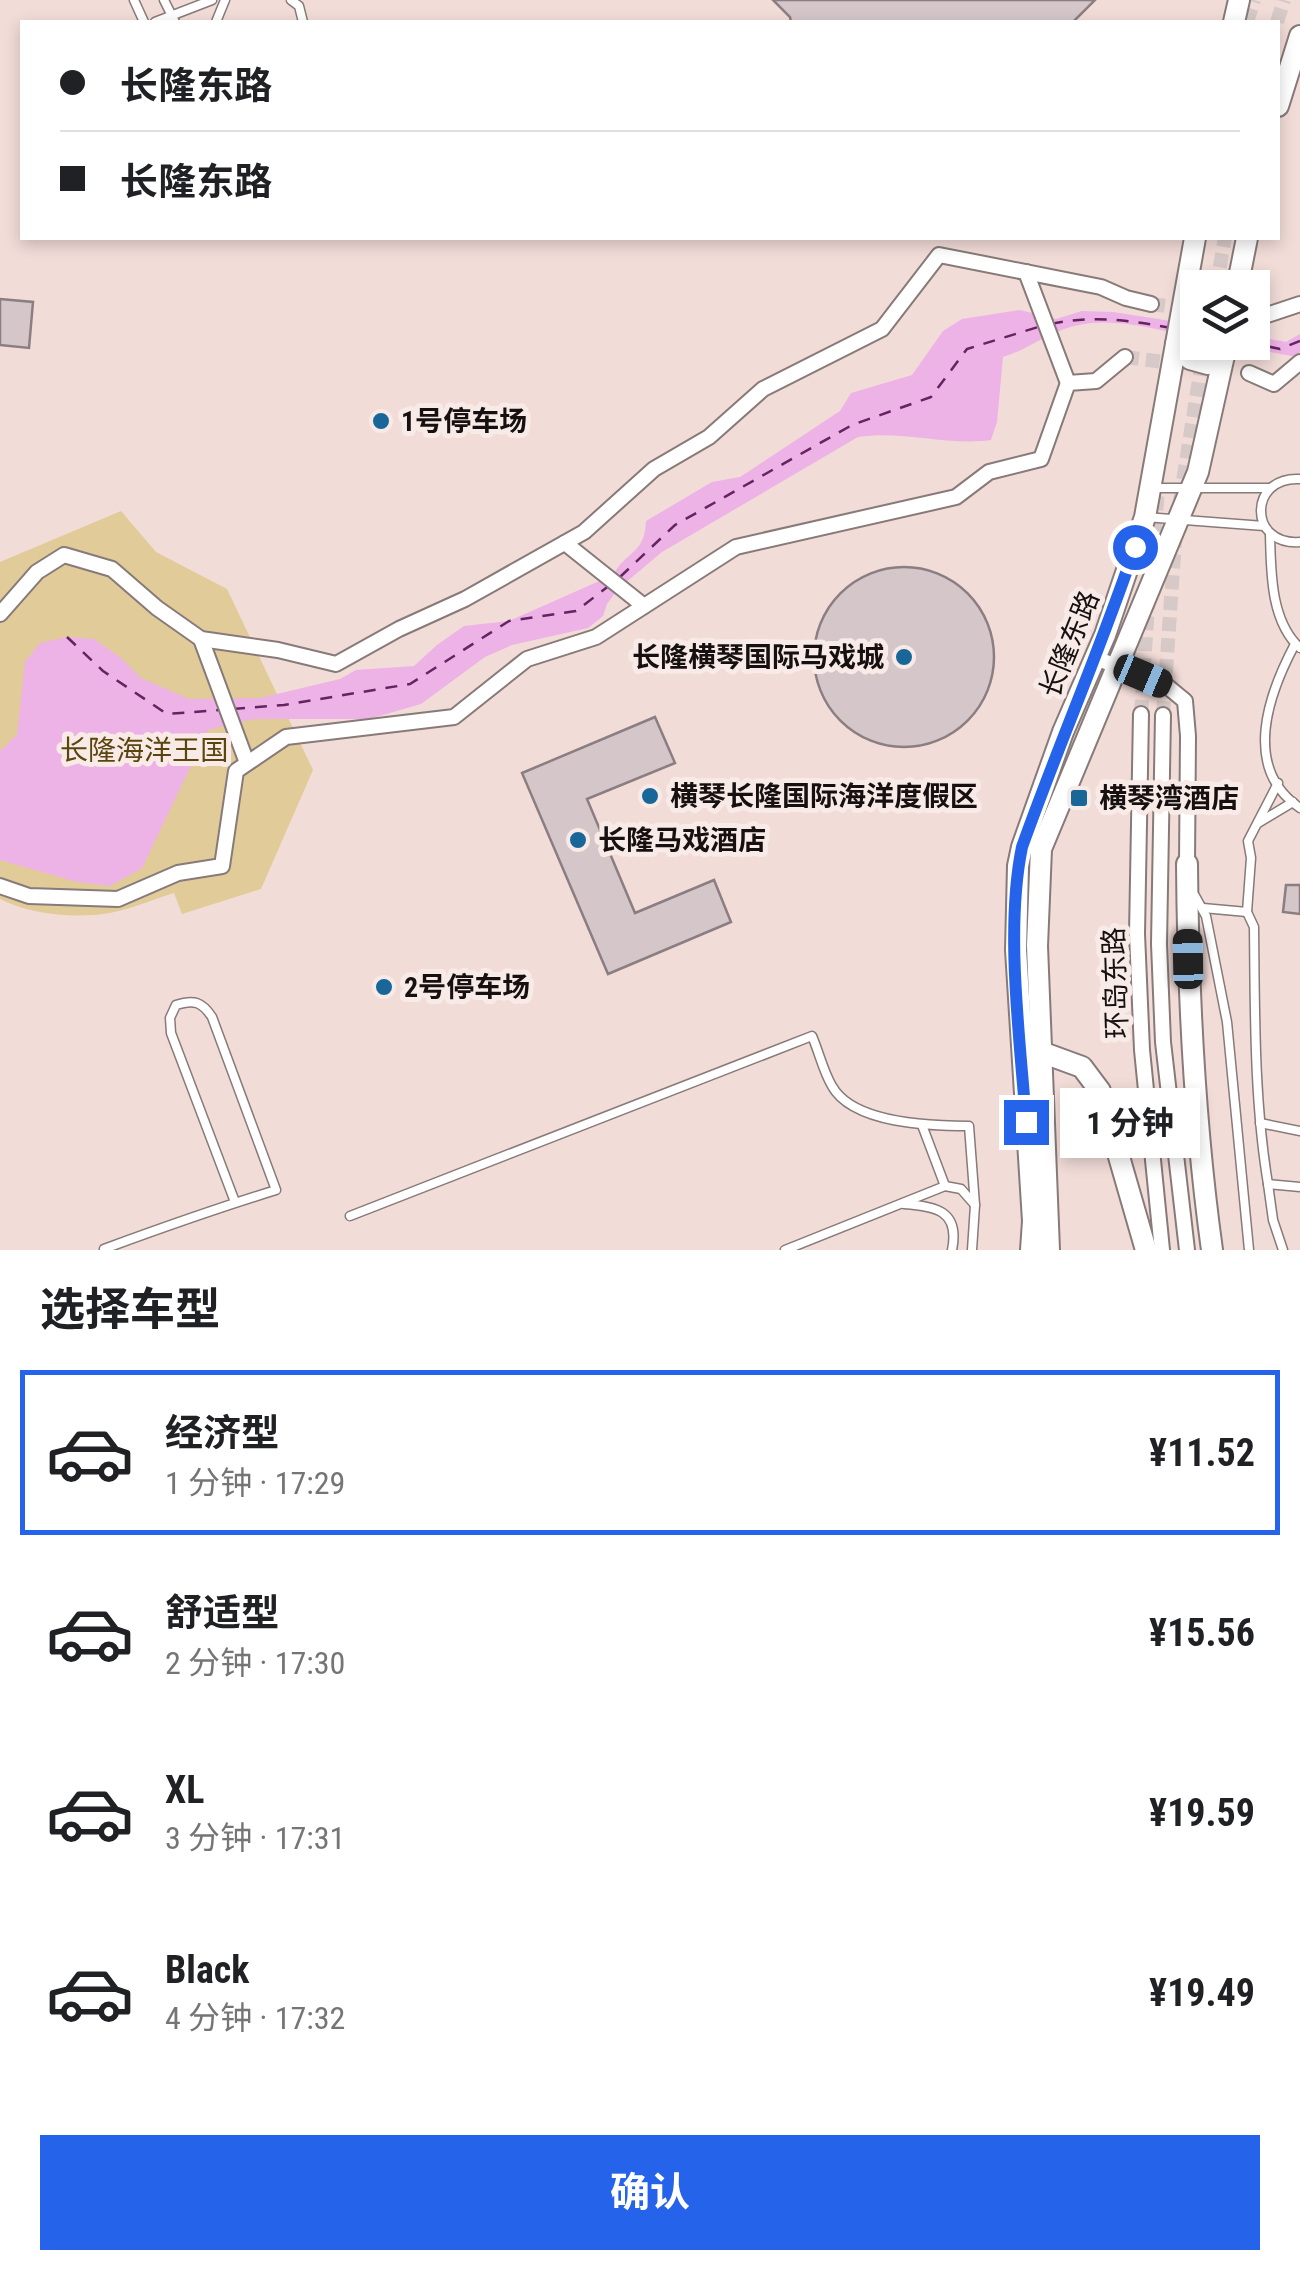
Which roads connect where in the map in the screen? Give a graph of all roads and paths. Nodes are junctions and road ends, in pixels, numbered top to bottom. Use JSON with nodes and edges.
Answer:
{"nodes":[{"id":1,"x":164,"y":0,"type":"edge"},
{"id":2,"x":212,"y":0,"type":"edge"},
{"id":3,"x":173,"y":19,"type":"edge"},
{"id":4,"x":1300,"y":36,"type":"edge"},
{"id":5,"x":1280,"y":96,"type":"edge"},
{"id":6,"x":1195,"y":240,"type":"edge"},
{"id":7,"x":1247,"y":240,"type":"edge"},
{"id":8,"x":1241,"y":270,"type":"edge"},
{"id":9,"x":1026,"y":272,"type":"junction"},
{"id":10,"x":1151,"y":304,"type":"tunnel mouth"},
{"id":11,"x":1300,"y":304,"type":"edge"},
{"id":12,"x":1270,"y":314,"type":"edge"},
{"id":13,"x":1176,"y":344,"type":"junction"},
{"id":14,"x":1180,"y":348,"type":"edge"},
{"id":15,"x":1125,"y":357,"type":"tunnel mouth"},
{"id":16,"x":1222,"y":360,"type":"edge"},
{"id":17,"x":1300,"y":362,"type":"edge"},
{"id":18,"x":1249,"y":373,"type":"dead end"},
{"id":19,"x":1068,"y":383,"type":"junction"},
{"id":20,"x":1300,"y":470,"type":"edge"},
{"id":21,"x":1289,"y":479,"type":"junction"},
{"id":22,"x":1300,"y":480,"type":"edge"},
{"id":23,"x":1152,"y":488,"type":"junction"},
{"id":24,"x":1192,"y":488,"type":"junction"},
{"id":25,"x":1270,"y":488,"type":"junction"},
{"id":26,"x":1145,"y":517,"type":"junction"},
{"id":27,"x":1176,"y":522,"type":"junction"},
{"id":28,"x":1267,"y":530,"type":"junction"},
{"id":29,"x":565,"y":542,"type":"junction"},
{"id":30,"x":1300,"y":542,"type":"edge"},
{"id":31,"x":644,"y":606,"type":"junction"},
{"id":32,"x":0,"y":614,"type":"edge"},
{"id":33,"x":200,"y":639,"type":"junction"},
{"id":34,"x":1297,"y":646,"type":"edge"},
{"id":35,"x":1096,"y":658,"type":"junction"},
{"id":36,"x":1118,"y":666,"type":"junction"},
{"id":37,"x":1141,"y":714,"type":"tunnel mouth"},
{"id":38,"x":1163,"y":715,"type":"tunnel mouth"},
{"id":39,"x":246,"y":764,"type":"junction"},
{"id":40,"x":1278,"y":783,"type":"junction"},
{"id":41,"x":1296,"y":805,"type":"edge"},
{"id":42,"x":1254,"y":825,"type":"junction"},
{"id":43,"x":1186,"y":864,"type":"junction"},
{"id":44,"x":0,"y":886,"type":"edge"},
{"id":45,"x":1203,"y":908,"type":"junction"},
{"id":46,"x":1247,"y":912,"type":"junction"},
{"id":47,"x":1042,"y":1052,"type":"junction"},
{"id":48,"x":1260,"y":1124,"type":"junction"},
{"id":49,"x":922,"y":1125,"type":"junction"},
{"id":50,"x":1300,"y":1131,"type":"edge"},
{"id":51,"x":1268,"y":1184,"type":"junction"},
{"id":52,"x":945,"y":1186,"type":"junction"},
{"id":53,"x":1300,"y":1186,"type":"edge"},
{"id":54,"x":235,"y":1202,"type":"junction"},
{"id":55,"x":899,"y":1204,"type":"junction"},
{"id":56,"x":975,"y":1205,"type":"junction"},
{"id":57,"x":350,"y":1216,"type":"dead end"},
{"id":58,"x":104,"y":1250,"type":"edge"},
{"id":59,"x":784,"y":1250,"type":"edge"},
{"id":60,"x":952,"y":1250,"type":"edge"},
{"id":61,"x":972,"y":1250,"type":"edge"},
{"id":62,"x":1031,"y":1250,"type":"edge"},
{"id":63,"x":1049,"y":1250,"type":"edge"},
{"id":64,"x":1146,"y":1250,"type":"edge"},
{"id":65,"x":1162,"y":1250,"type":"edge"},
{"id":66,"x":1188,"y":1250,"type":"edge"},
{"id":67,"x":1212,"y":1250,"type":"edge"},
{"id":68,"x":1250,"y":1250,"type":"edge"},
{"id":69,"x":1283,"y":1250,"type":"edge"}],
"edges":[{"from":1,"to":3,"type":"lane"},
{"from":2,"to":3,"type":"lane"},
{"from":4,"to":5,"type":"main road"},
{"from":6,"to":13,"type":"main road","name":"长隆东路"},
{"from":7,"to":8,"type":"main road"},
{"from":9,"to":10,"type":"street"},
{"from":9,"to":19,"type":"street"},
{"from":9,"to":29,"type":"street"},
{"from":11,"to":12,"type":"street"},
{"from":13,"to":14,"type":"main road"},
{"from":13,"to":23,"type":"main road","name":"长隆东路"},
{"from":15,"to":19,"type":"street"},
{"from":16,"to":24,"type":"main road","name":"长隆东路"},
{"from":17,"to":18,"type":"street"},
{"from":19,"to":31,"type":"street"},
{"from":20,"to":21,"type":"lane"},
{"from":21,"to":22,"type":"lane"},
{"from":21,"to":25,"type":"lane"},
{"from":23,"to":24,"type":"lane"},
{"from":23,"to":26,"type":"main road","name":"长隆东路"},
{"from":24,"to":25,"type":"lane"},
{"from":24,"to":27,"type":"main road","name":"长隆东路"},
{"from":25,"to":28,"type":"lane"},
{"from":26,"to":27,"type":"lane"},
{"from":26,"to":35,"type":"main road","name":"长隆东路"},
{"from":27,"to":28,"type":"lane"},
{"from":27,"to":36,"type":"main road","name":"长隆东路"},
{"from":28,"to":30,"type":"lane"},
{"from":28,"to":34,"type":"lane"},
{"from":29,"to":31,"type":"street"},
{"from":29,"to":33,"type":"street"},
{"from":31,"to":39,"type":"street"},
{"from":32,"to":33,"type":"street"},
{"from":33,"to":39,"type":"street"},
{"from":34,"to":40,"type":"lane"},
{"from":35,"to":36,"type":"street"},
{"from":35,"to":62,"type":"main road","name":"长隆东路"},
{"from":36,"to":43,"type":"street"},
{"from":36,"to":47,"type":"main road","name":"长隆东路"},
{"from":37,"to":65,"type":"street","name":"环岛东路"},
{"from":38,"to":66,"type":"street","name":"环岛东路"},
{"from":39,"to":44,"type":"street"},
{"from":40,"to":41,"type":"lane"},
{"from":40,"to":42,"type":"lane"},
{"from":41,"to":42,"type":"lane"},
{"from":42,"to":46,"type":"lane"},
{"from":43,"to":45,"type":"lane"},
{"from":43,"to":67,"type":"main road"},
{"from":45,"to":46,"type":"lane"},
{"from":45,"to":68,"type":"lane"},
{"from":46,"to":48,"type":"lane"},
{"from":47,"to":63,"type":"main road","name":"长隆东路"},
{"from":47,"to":64,"type":"main road"},
{"from":48,"to":50,"type":"lane"},
{"from":48,"to":51,"type":"lane"},
{"from":49,"to":52,"type":"lane"},
{"from":49,"to":56,"type":"lane"},
{"from":49,"to":57,"type":"lane"},
{"from":51,"to":53,"type":"lane"},
{"from":51,"to":69,"type":"lane"},
{"from":52,"to":55,"type":"lane"},
{"from":52,"to":56,"type":"lane"},
{"from":54,"to":54,"type":"lane"},
{"from":54,"to":58,"type":"lane"},
{"from":55,"to":59,"type":"lane"},
{"from":55,"to":60,"type":"lane"},
{"from":56,"to":61,"type":"lane"}]}
